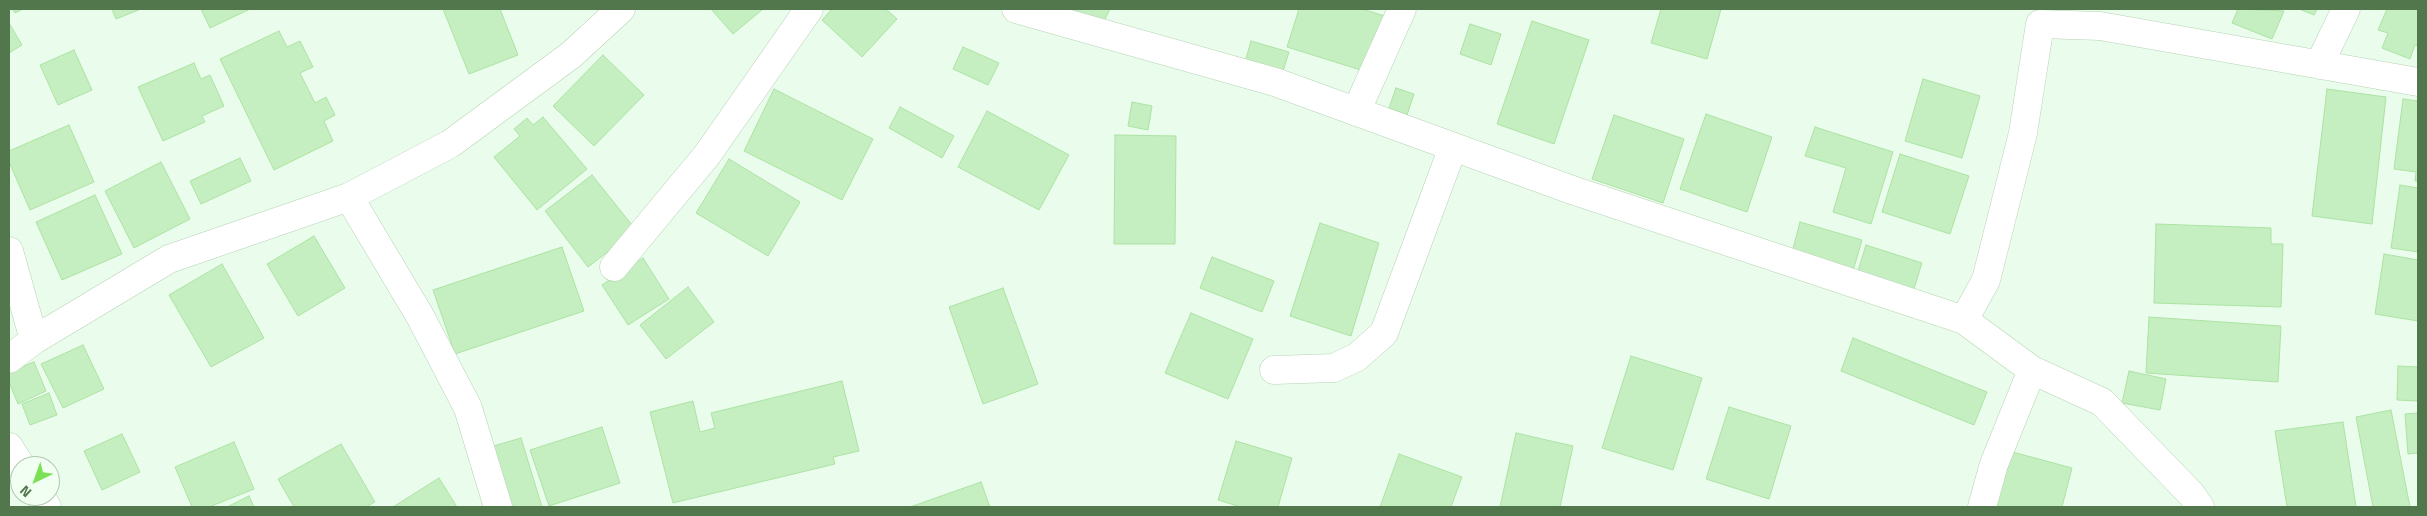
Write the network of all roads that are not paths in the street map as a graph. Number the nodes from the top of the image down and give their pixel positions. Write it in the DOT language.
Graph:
graph roads {
  1 [pos="621,9"];
  2 [pos="809,9"];
  3 [pos="1016,9"];
  4 [pos="1402,9"];
  5 [pos="2346,9"];
  6 [pos="2042,17"];
  7 [pos="2319,65"];
  8 [pos="2418,82"];
  9 [pos="1356,112"];
  10 [pos="1453,147"];
  11 [pos="349,196"];
  12 [pos="9,251"];
  13 [pos="614,267"];
  14 [pos="1964,320"];
  15 [pos="34,340"];
  16 [pos="9,359"];
  17 [pos="1274,370"];
  18 [pos="2032,370"];
  19 [pos="498,507"];
  20 [pos="1982,507"];
  21 [pos="2200,507"];
  1 -- 11 [label="street"];
  2 -- 13 [label="street"];
  3 -- 9 [label="street"];
  4 -- 9 [label="street"];
  5 -- 7 [label="street"];
  6 -- 7 [label="street"];
  6 -- 14 [label="street"];
  7 -- 8 [label="street"];
  9 -- 10 [label="street"];
  10 -- 14 [label="street"];
  10 -- 17 [label="street"];
  11 -- 15 [label="street"];
  11 -- 19 [label="street"];
  12 -- 15 [label="street"];
  14 -- 18 [label="street"];
  15 -- 16 [label="street"];
  18 -- 20 [label="street"];
  18 -- 21 [label="street"];
}
